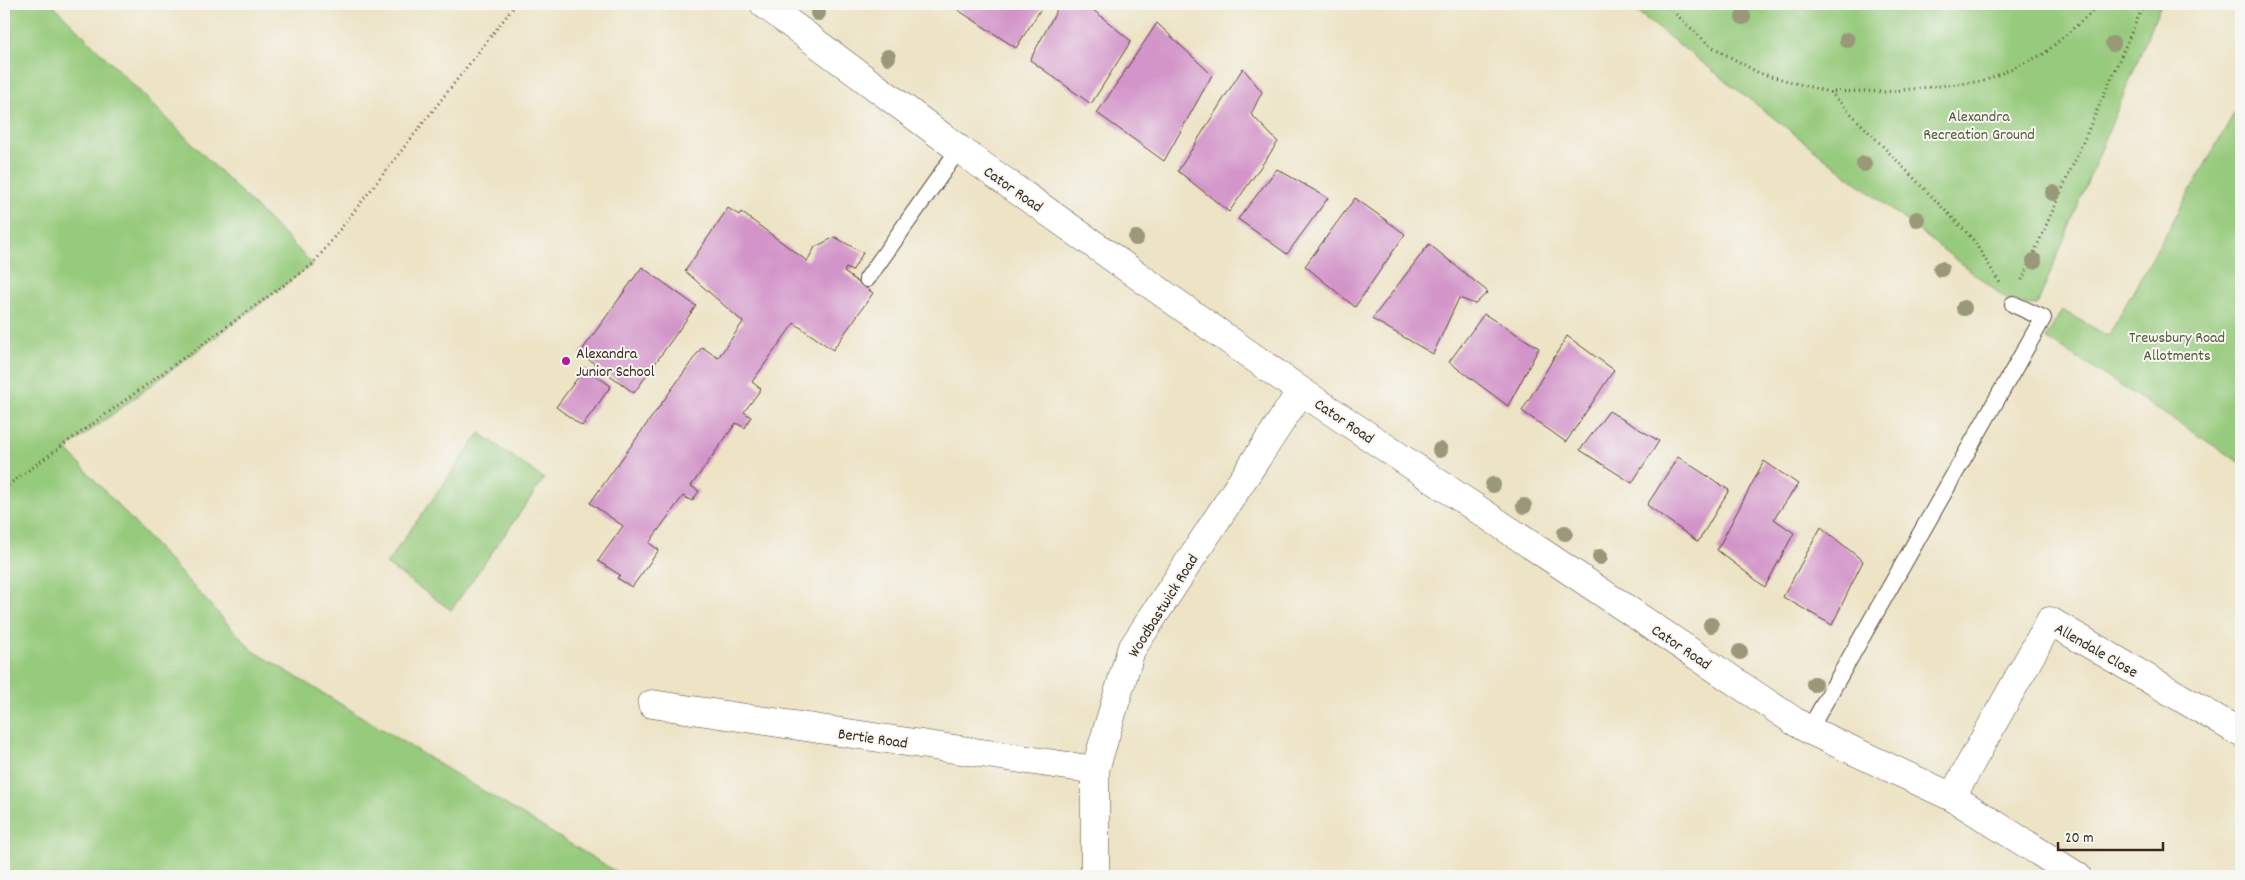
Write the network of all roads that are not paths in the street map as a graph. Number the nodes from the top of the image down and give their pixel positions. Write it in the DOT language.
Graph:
graph roads {
  1 [pos="764,4"];
  2 [pos="959,149"];
  3 [pos="867,279"];
  4 [pos="2013,304"];
  5 [pos="1301,391"];
  6 [pos="652,704"];
  7 [pos="1809,730"];
  8 [pos="2241,732"];
  9 [pos="1095,770"];
  10 [pos="1952,797"];
  11 [pos="1095,876"];
  12 [pos="2077,876"];
  1 -- 2 [label="street, Cator Road"];
  2 -- 3 [label="lane"];
  2 -- 5 [label="street, Cator Road"];
  4 -- 7 [label="lane"];
  5 -- 7 [label="street, Cator Road"];
  5 -- 9 [label="street, Woodbastwick Road"];
  6 -- 9 [label="street, Bertie Road"];
  7 -- 10 [label="street, Cator Road"];
  8 -- 10 [label="street, Allendale Close"];
  9 -- 11 [label="street, Woodbastwick Road"];
  10 -- 12 [label="street, Cator Road"];
}
